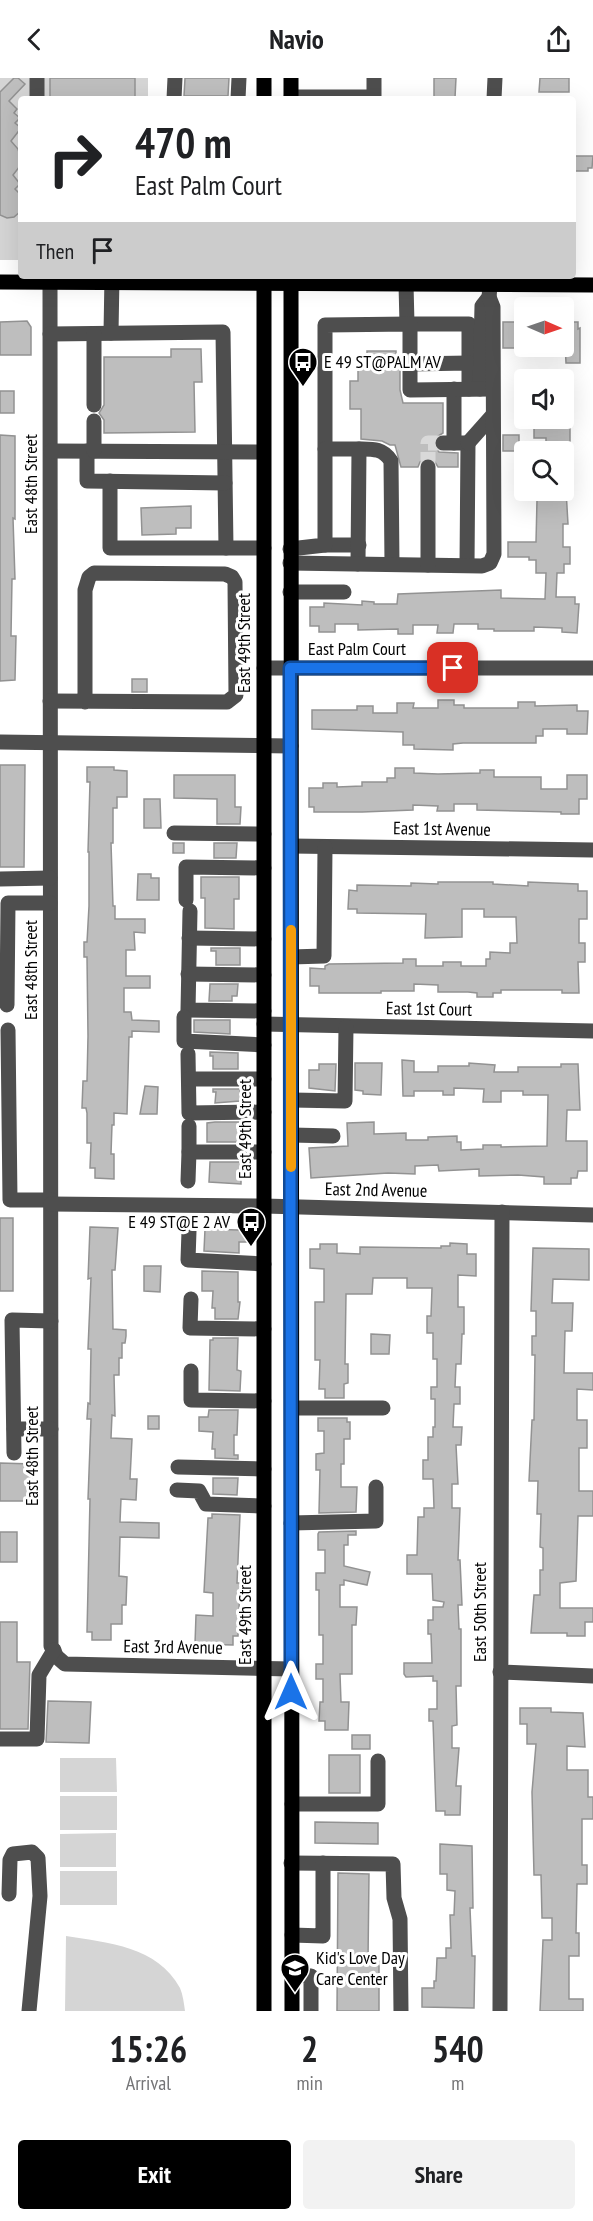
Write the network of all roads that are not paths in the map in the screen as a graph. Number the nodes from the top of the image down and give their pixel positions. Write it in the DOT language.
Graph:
graph roads {
  1 [pos="37,78"];
  2 [pos="175,78"];
  3 [pos="239,78"];
  4 [pos="264,78"];
  5 [pos="291,78"];
  6 [pos="374,78"];
  7 [pos="495,78"];
  8 [pos="37,96"];
  9 [pos="174,96"];
  10 [pos="238,96"];
  11 [pos="264,96"];
  12 [pos="291,96"];
  13 [pos="374,96"];
  14 [pos="494,96"];
  15 [pos="112,279"];
  16 [pos="168,279"];
  17 [pos="264,279"];
  18 [pos="42,280"];
  19 [pos="291,280"];
  20 [pos="360,280"];
  21 [pos="380,280"];
  22 [pos="0,282"];
  23 [pos="406,284"];
  24 [pos="593,285"];
  25 [pos="490,286"];
  26 [pos="408,324"];
  27 [pos="111,333"];
  28 [pos="50,334"];
  29 [pos="94,334"];
  30 [pos="469,363"];
  31 [pos="410,364"];
  32 [pos="474,389"];
  33 [pos="94,405"];
  34 [pos="492,416"];
  35 [pos="94,421"];
  36 [pos="455,443"];
  37 [pos="326,449"];
  38 [pos="358,449"];
  39 [pos="91,451"];
  40 [pos="225,452"];
  41 [pos="263,452"];
  42 [pos="51,456"];
  43 [pos="428,467"];
  44 [pos="110,481"];
  45 [pos="225,483"];
  46 [pos="325,545"];
  47 [pos="359,545"];
  48 [pos="226,548"];
  49 [pos="264,548"];
  50 [pos="290,556"];
  51 [pos="358,564"];
  52 [pos="392,564"];
  53 [pos="428,565"];
  54 [pos="467,565"];
  55 [pos="290,592"];
  56 [pos="344,592"];
  57 [pos="264,668"];
  58 [pos="290,668"];
  59 [pos="593,668"];
  60 [pos="50,701"];
  61 [pos="85,702"];
  62 [pos="0,742"];
  63 [pos="50,742"];
  64 [pos="264,745"];
  65 [pos="291,746"];
  66 [pos="174,833"];
  67 [pos="264,834"];
  68 [pos="291,846"];
  69 [pos="325,847"];
  70 [pos="593,850"];
  71 [pos="264,868"];
  72 [pos="50,878"];
  73 [pos="0,879"];
  74 [pos="50,903"];
  75 [pos="189,938"];
  76 [pos="264,939"];
  77 [pos="291,957"];
  78 [pos="188,974"];
  79 [pos="264,975"];
  80 [pos="7,1005"];
  81 [pos="184,1017"];
  82 [pos="264,1018"];
  83 [pos="291,1026"];
  84 [pos="346,1027"];
  85 [pos="8,1030"];
  86 [pos="593,1031"];
  87 [pos="264,1045"];
  88 [pos="188,1054"];
  89 [pos="189,1079"];
  90 [pos="264,1079"];
  91 [pos="292,1100"];
  92 [pos="264,1112"];
  93 [pos="189,1126"];
  94 [pos="292,1135"];
  95 [pos="333,1136"];
  96 [pos="189,1152"];
  97 [pos="264,1152"];
  98 [pos="188,1181"];
  99 [pos="51,1202"];
  100 [pos="264,1206"];
  101 [pos="291,1208"];
  102 [pos="502,1212"];
  103 [pos="593,1215"];
  104 [pos="189,1231"];
  105 [pos="264,1264"];
  106 [pos="190,1299"];
  107 [pos="51,1321"];
  108 [pos="264,1329"];
  109 [pos="191,1371"];
  110 [pos="264,1401"];
  111 [pos="291,1408"];
  112 [pos="383,1408"];
  113 [pos="14,1429"];
  114 [pos="51,1429"];
  115 [pos="14,1453"];
  116 [pos="178,1467"];
  117 [pos="264,1469"];
  118 [pos="376,1487"];
  119 [pos="177,1490"];
  120 [pos="264,1506"];
  121 [pos="291,1523"];
  122 [pos="55,1654"];
  123 [pos="264,1668"];
  124 [pos="291,1669"];
  125 [pos="500,1672"];
  126 [pos="593,1676"];
  127 [pos="0,1738"];
  128 [pos="378,1761"];
  129 [pos="292,1804"];
  130 [pos="291,1863"];
  131 [pos="323,1863"];
  132 [pos="9,1894"];
  133 [pos="292,1935"];
  134 [pos="292,1975"];
  135 [pos="29,2011"];
  136 [pos="264,2011"];
  137 [pos="292,2011"];
  138 [pos="311,2011"];
  139 [pos="400,2011"];
  140 [pos="500,2011"];
  1 -- 8 [label="street"];
  2 -- 9 [label="street"];
  3 -- 10 [label="street"];
  4 -- 11 [label="main road"];
  5 -- 12 [label="main road"];
  6 -- 13 [label="street"];
  7 -- 14 [label="street"];
  15 -- 16 [label="main road"];
  15 -- 18 [label="main road"];
  15 -- 27 [label="street"];
  16 -- 17 [label="main road"];
  17 -- 19 [label="main road"];
  17 -- 41 [label="main road, East 49th Street"];
  18 -- 22 [label="main road"];
  18 -- 28 [label="street, East 48th Street"];
  19 -- 20 [label="main road"];
  19 -- 50 [label="main road"];
  20 -- 21 [label="main road"];
  21 -- 23 [label="main road"];
  23 -- 25 [label="main road"];
  23 -- 26 [label="street"];
  24 -- 25 [label="main road"];
  25 -- 32 [label="street"];
  26 -- 30 [label="street"];
  26 -- 31 [label="street"];
  26 -- 37 [label="street"];
  27 -- 29 [label="street"];
  27 -- 40 [label="street"];
  28 -- 29 [label="street"];
  28 -- 42 [label="street, East 48th Street"];
  29 -- 33 [label="street"];
  30 -- 31 [label="street"];
  30 -- 32 [label="street"];
  31 -- 32 [label="street"];
  32 -- 34 [label="street"];
  32 -- 36 [label="street"];
  34 -- 36 [label="street"];
  34 -- 54 [label="street"];
  35 -- 39 [label="street"];
  36 -- 54 [label="street"];
  37 -- 38 [label="street"];
  37 -- 46 [label="street"];
  38 -- 47 [label="street"];
  38 -- 52 [label="street"];
  39 -- 40 [label="street"];
  39 -- 42 [label="street"];
  39 -- 44 [label="street"];
  40 -- 41 [label="street"];
  40 -- 45 [label="street"];
  41 -- 49 [label="main road, East 49th Street"];
  42 -- 60 [label="street, East 48th Street"];
  43 -- 53 [label="street"];
  44 -- 45 [label="street"];
  44 -- 48 [label="street"];
  45 -- 48 [label="street"];
  46 -- 47 [label="street"];
  46 -- 50 [label="street"];
  47 -- 51 [label="street"];
  48 -- 49 [label="street"];
  49 -- 57 [label="main road, East 49th Street"];
  50 -- 51 [label="street"];
  50 -- 55 [label="main road"];
  51 -- 52 [label="street"];
  52 -- 53 [label="street"];
  53 -- 54 [label="street"];
  55 -- 56 [label="street"];
  55 -- 58 [label="main road"];
  57 -- 58 [label="street, East Palm Court"];
  57 -- 64 [label="main road, East 49th Street"];
  58 -- 59 [label="street, East Palm Court"];
  58 -- 65 [label="main road"];
  60 -- 61 [label="street"];
  60 -- 63 [label="street, East 48th Street"];
  61 -- 61 [label="street"];
  62 -- 63 [label="street"];
  63 -- 64 [label="street"];
  63 -- 72 [label="street, East 48th Street"];
  64 -- 65 [label="street"];
  64 -- 67 [label="main road, East 49th Street"];
  65 -- 68 [label="main road"];
  66 -- 67 [label="street"];
  67 -- 71 [label="main road, East 49th Street"];
  68 -- 69 [label="street, East 1st Avenue"];
  68 -- 77 [label="main road"];
  69 -- 70 [label="street, East 1st Avenue"];
  69 -- 77 [label="street"];
  71 -- 75 [label="street"];
  71 -- 76 [label="main road, East 49th Street"];
  72 -- 73 [label="street"];
  72 -- 74 [label="street, East 48th Street"];
  74 -- 80 [label="street"];
  74 -- 99 [label="street, East 48th Street"];
  75 -- 76 [label="street"];
  75 -- 78 [label="street"];
  76 -- 79 [label="main road, East 49th Street"];
  77 -- 83 [label="main road"];
  78 -- 79 [label="street"];
  78 -- 82 [label="street, East 1st Court"];
  79 -- 82 [label="main road, East 49th Street"];
  81 -- 87 [label="street"];
  82 -- 83 [label="street, East 1st Court"];
  82 -- 87 [label="main road, East 49th Street"];
  83 -- 84 [label="street, East 1st Court"];
  83 -- 91 [label="main road"];
  84 -- 86 [label="street, East 1st Court"];
  84 -- 91 [label="street"];
  85 -- 99 [label="street, East 2nd Avenue"];
  87 -- 90 [label="main road, East 49th Street"];
  88 -- 89 [label="street"];
  89 -- 90 [label="street"];
  89 -- 92 [label="street"];
  90 -- 92 [label="main road, East 49th Street"];
  91 -- 94 [label="main road"];
  92 -- 97 [label="main road, East 49th Street"];
  93 -- 96 [label="street"];
  94 -- 95 [label="street"];
  94 -- 101 [label="main road"];
  96 -- 97 [label="street"];
  96 -- 98 [label="street"];
  97 -- 100 [label="main road, East 49th Street"];
  99 -- 100 [label="street, East 2nd Avenue"];
  99 -- 107 [label="street, East 48th Street"];
  100 -- 101 [label="street, East 2nd Avenue"];
  100 -- 105 [label="main road, East 49th Street"];
  101 -- 102 [label="street, East 2nd Avenue"];
  101 -- 111 [label="main road"];
  102 -- 103 [label="street, East 2nd Avenue"];
  102 -- 125 [label="street, East 50th Street"];
  104 -- 105 [label="street"];
  105 -- 108 [label="main road, East 49th Street"];
  106 -- 108 [label="street"];
  107 -- 113 [label="street"];
  107 -- 114 [label="street, East 48th Street"];
  108 -- 110 [label="main road, East 49th Street"];
  109 -- 110 [label="street"];
  110 -- 117 [label="main road, East 49th Street"];
  111 -- 112 [label="street"];
  111 -- 121 [label="main road"];
  113 -- 114 [label="street"];
  113 -- 115 [label="street"];
  114 -- 122 [label="street, East 48th Street"];
  116 -- 117 [label="street"];
  117 -- 120 [label="main road, East 49th Street"];
  118 -- 121 [label="street"];
  119 -- 120 [label="street"];
  120 -- 123 [label="main road, East 49th Street"];
  121 -- 124 [label="main road"];
  122 -- 123 [label="street, East 3rd Avenue"];
  122 -- 127 [label="street"];
  123 -- 124 [label="street, East 3rd Avenue"];
  123 -- 136 [label="main road, East 49th Street"];
  124 -- 129 [label="main road"];
  125 -- 126 [label="street"];
  125 -- 140 [label="street, East 50th Street"];
  128 -- 129 [label="street"];
  129 -- 130 [label="main road"];
  130 -- 131 [label="street"];
  130 -- 133 [label="main road"];
  131 -- 133 [label="street"];
  131 -- 139 [label="street"];
  132 -- 135 [label="street"];
  133 -- 134 [label="main road"];
  134 -- 137 [label="main road"];
  134 -- 138 [label="street"];
}
